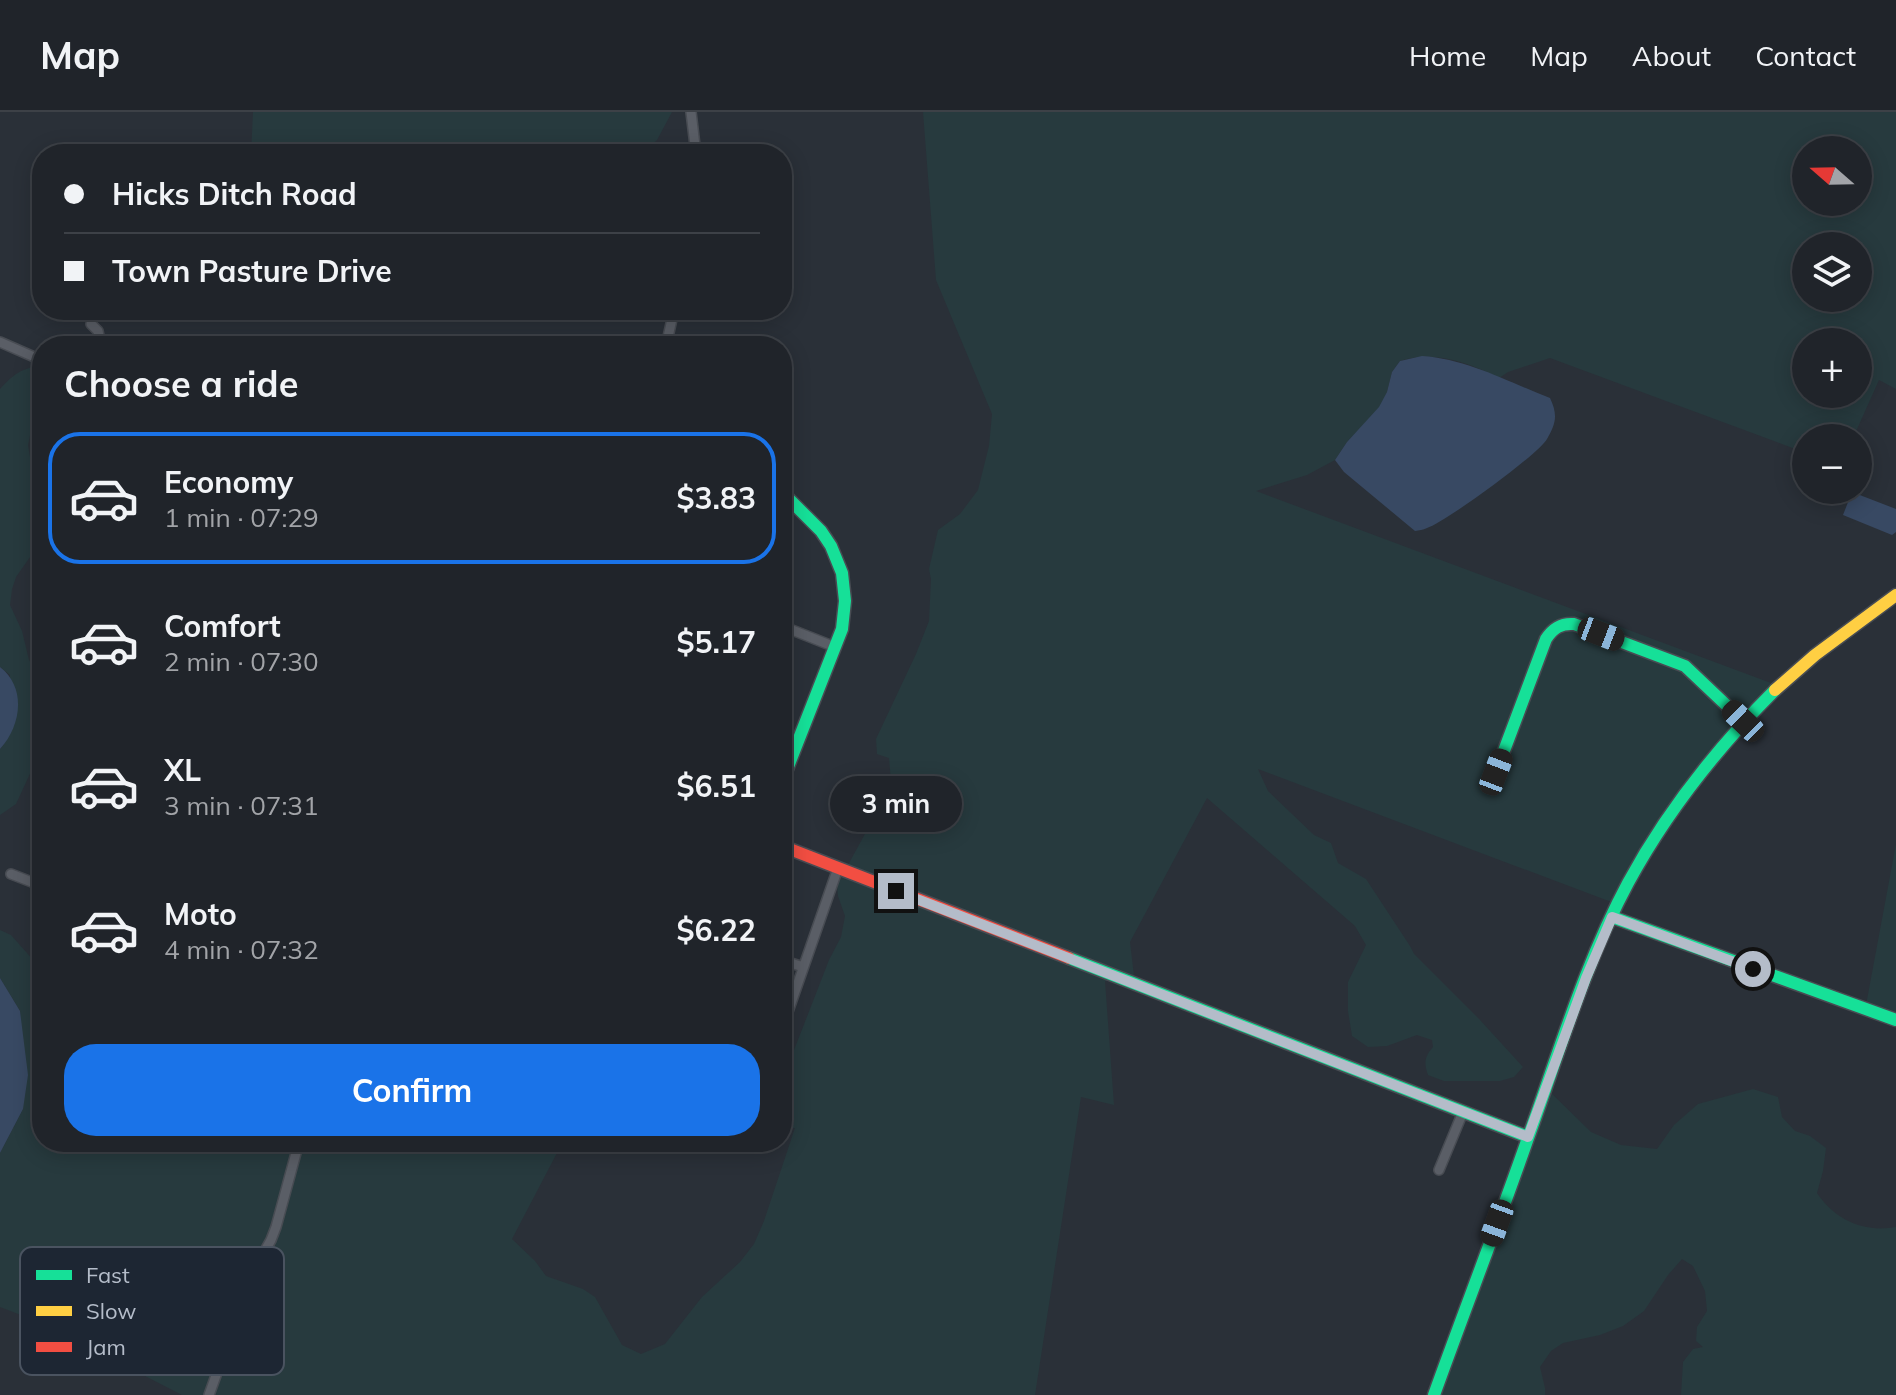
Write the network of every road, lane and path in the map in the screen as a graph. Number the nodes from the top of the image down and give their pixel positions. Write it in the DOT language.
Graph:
graph roads {
  1 [pos="691,112"];
  2 [pos="695,144"];
  3 [pos="91,324"];
  4 [pos="99,336"];
  5 [pos="0,342"];
  6 [pos="32,356"];
  7 [pos="792,502"];
  8 [pos="1896,595"];
  9 [pos="792,630"];
  10 [pos="835,647"];
  11 [pos="1743,721"];
  12 [pos="792,739"];
  13 [pos="798,741"];
  14 [pos="792,756"];
  15 [pos="1496,772"];
  16 [pos="792,850"];
  17 [pos="838,868"];
  18 [pos="11,874"];
  19 [pos="32,882"];
  20 [pos="1612,917"];
  21 [pos="792,963"];
  22 [pos="803,967"];
  23 [pos="792,999"];
  24 [pos="1896,1020"];
  25 [pos="1463,1112"];
  26 [pos="1528,1137"];
  27 [pos="296,1152"];
  28 [pos="1439,1170"];
  29 [pos="267,1247"];
  30 [pos="216,1375"];
  31 [pos="209,1395"];
  32 [pos="1434,1395"];
  1 -- 2 [label="street"];
  3 -- 4 [label="street"];
  5 -- 6 [label="street"];
  7 -- 10 [label="street"];
  8 -- 11 [label="street"];
  9 -- 10 [label="street"];
  10 -- 13 [label="street"];
  11 -- 15 [label="street"];
  11 -- 20 [label="street"];
  12 -- 13 [label="street"];
  13 -- 14 [label="street"];
  16 -- 17 [label="street"];
  17 -- 22 [label="street"];
  17 -- 25 [label="street"];
  18 -- 19 [label="street"];
  20 -- 24 [label="street"];
  20 -- 26 [label="street"];
  21 -- 22 [label="street"];
  22 -- 23 [label="street"];
  25 -- 26 [label="street"];
  25 -- 28 [label="street"];
  26 -- 32 [label="street"];
  27 -- 29 [label="street"];
  30 -- 31 [label="street"];
}
